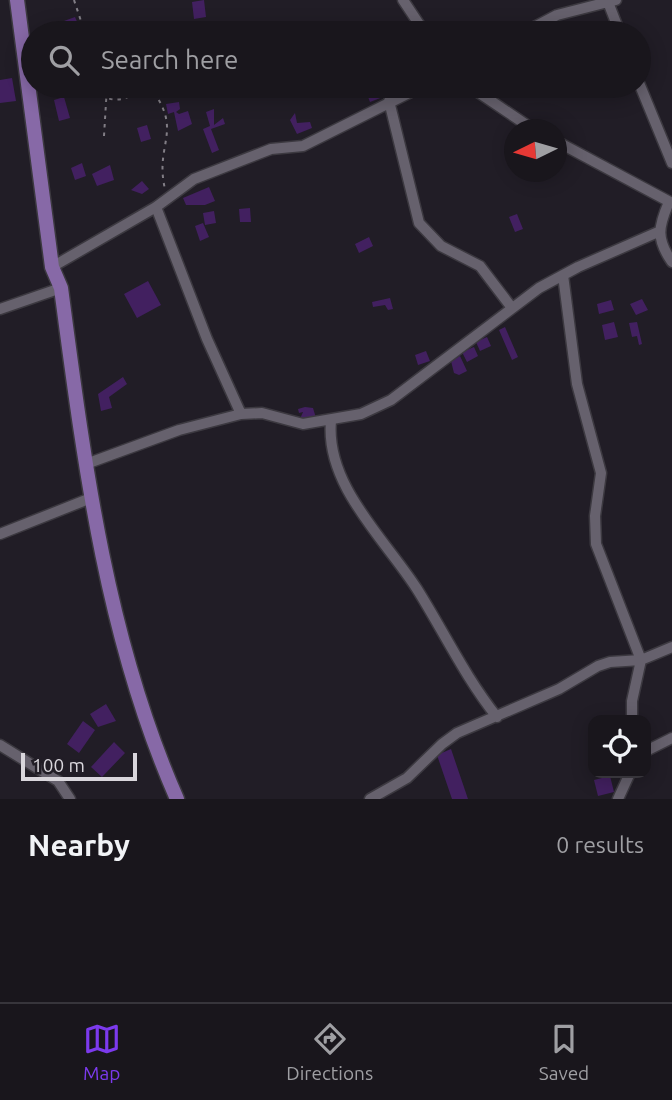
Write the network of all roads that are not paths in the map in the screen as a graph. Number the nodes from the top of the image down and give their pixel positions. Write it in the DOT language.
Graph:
graph roads {
  1 [pos="18,0"];
  2 [pos="403,0"];
  3 [pos="612,1"];
  4 [pos="417,21"];
  5 [pos="546,21"];
  6 [pos="617,21"];
  7 [pos="21,24"];
  8 [pos="30,98"];
  9 [pos="396,98"];
  10 [pos="487,98"];
  11 [pos="645,98"];
  12 [pos="389,101"];
  13 [pos="518,119"];
  14 [pos="567,147"];
  15 [pos="672,163"];
  16 [pos="671,202"];
  17 [pos="156,207"];
  18 [pos="658,232"];
  19 [pos="672,262"];
  20 [pos="52,267"];
  21 [pos="564,275"];
  22 [pos="61,288"];
  23 [pos="512,308"];
  24 [pos="0,309"];
  25 [pos="241,414"];
  26 [pos="331,421"];
  27 [pos="86,464"];
  28 [pos="91,498"];
  29 [pos="0,534"];
  30 [pos="672,647"];
  31 [pos="641,660"];
  32 [pos="632,715"];
  33 [pos="497,717"];
  34 [pos="672,738"];
  35 [pos="0,745"];
  36 [pos="651,748"];
  37 [pos="628,778"];
  38 [pos="70,799"];
  39 [pos="177,799"];
  40 [pos="370,799"];
  41 [pos="618,799"];
  1 -- 7 [label="main road"];
  2 -- 4 [label="street"];
  3 -- 5 [label="street"];
  3 -- 6 [label="street"];
  8 -- 20 [label="main road"];
  9 -- 12 [label="street"];
  10 -- 13 [label="street"];
  11 -- 15 [label="street"];
  12 -- 17 [label="street"];
  12 -- 23 [label="street"];
  14 -- 16 [label="street"];
  16 -- 18 [label="street"];
  17 -- 20 [label="street"];
  17 -- 25 [label="street"];
  18 -- 19 [label="street"];
  18 -- 21 [label="street"];
  20 -- 22 [label="main road"];
  21 -- 23 [label="street"];
  21 -- 31 [label="street"];
  22 -- 24 [label="street"];
  22 -- 27 [label="main road"];
  23 -- 26 [label="street"];
  25 -- 26 [label="street"];
  25 -- 27 [label="street"];
  26 -- 33 [label="street"];
  27 -- 28 [label="main road"];
  28 -- 29 [label="street"];
  28 -- 39 [label="main road"];
  30 -- 31 [label="street"];
  31 -- 32 [label="street"];
  31 -- 33 [label="street"];
  33 -- 40 [label="street"];
  34 -- 36 [label="street"];
  35 -- 38 [label="street"];
  37 -- 41 [label="street"];
}
